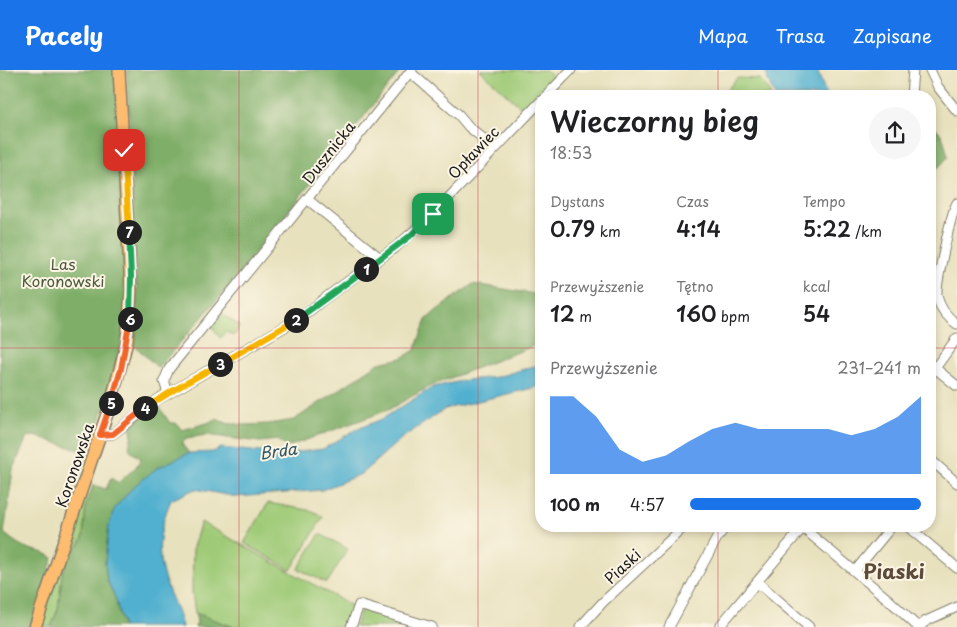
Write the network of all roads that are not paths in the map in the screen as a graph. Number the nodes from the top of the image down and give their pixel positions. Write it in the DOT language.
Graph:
graph roads {
  1 [pos="119,70"];
  2 [pos="571,70"];
  3 [pos="912,70"];
  4 [pos="930,70"];
  5 [pos="411,71"];
  6 [pos="552,90"];
  7 [pos="911,90"];
  8 [pos="535,107"];
  9 [pos="957,111"];
  10 [pos="496,148"];
  11 [pos="307,200"];
  12 [pos="957,202"];
  13 [pos="380,258"];
  14 [pos="957,324"];
  15 [pos="957,338"];
  16 [pos="936,364"];
  17 [pos="936,372"];
  18 [pos="957,386"];
  19 [pos="168,393"];
  20 [pos="100,435"];
  21 [pos="936,464"];
  22 [pos="957,483"];
  23 [pos="679,532"];
  24 [pos="722,532"];
  25 [pos="800,532"];
  26 [pos="810,532"];
  27 [pos="887,532"];
  28 [pos="915,532"];
  29 [pos="957,568"];
  30 [pos="855,571"];
  31 [pos="757,582"];
  32 [pos="957,607"];
  33 [pos="35,627"];
  34 [pos="351,627"];
  35 [pos="432,627"];
  36 [pos="580,627"];
  37 [pos="668,627"];
  38 [pos="719,627"];
  39 [pos="809,627"];
  40 [pos="919,627"];
  1 -- 20 [label="main road, Koronowska"];
  2 -- 6 [label="street"];
  3 -- 7 [label="street"];
  4 -- 9 [label="street"];
  5 -- 10 [label="street"];
  5 -- 11 [label="street, Dusznicka"];
  8 -- 10 [label="street, Opławiec"];
  10 -- 13 [label="street, Opławiec"];
  11 -- 13 [label="street"];
  11 -- 19 [label="street, Dusznicka"];
  12 -- 14 [label="street"];
  13 -- 19 [label="street, Opławiec"];
  15 -- 16 [label="street"];
  17 -- 18 [label="street"];
  19 -- 20 [label="street, Opławiec"];
  20 -- 33 [label="main road, Koronowska"];
  21 -- 22 [label="street"];
  23 -- 36 [label="street, Piaski"];
  24 -- 37 [label="street"];
  25 -- 31 [label="street"];
  26 -- 30 [label="street"];
  27 -- 30 [label="street"];
  28 -- 29 [label="street"];
  30 -- 40 [label="street"];
  31 -- 38 [label="street"];
  31 -- 39 [label="street"];
  32 -- 40 [label="street"];
  34 -- 35 [label="street"];
}
